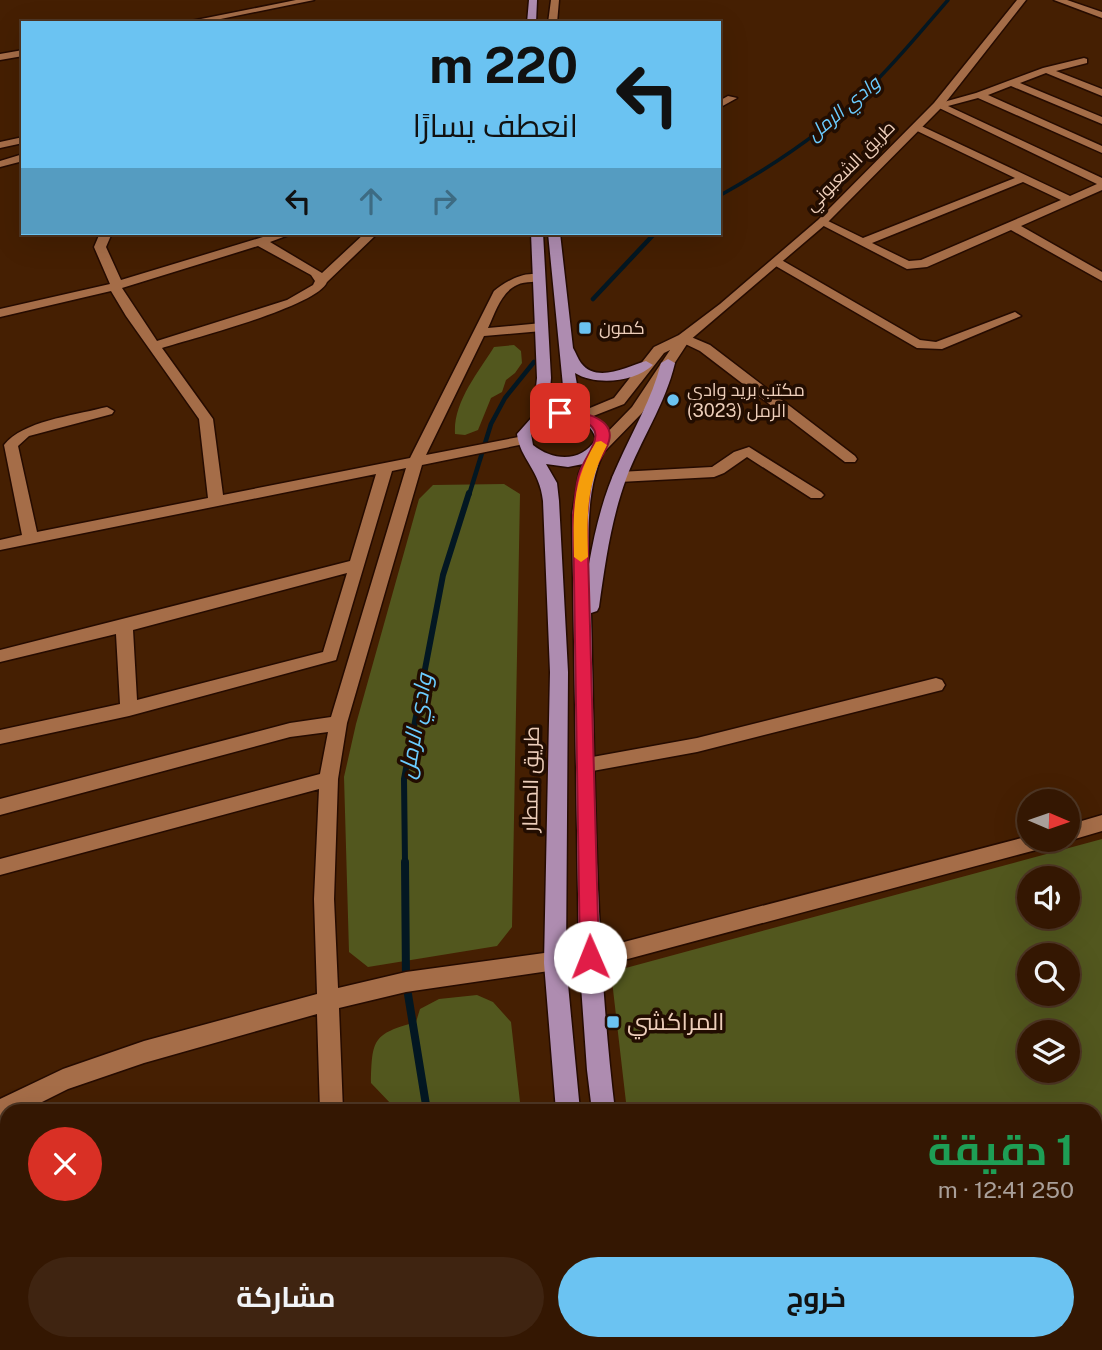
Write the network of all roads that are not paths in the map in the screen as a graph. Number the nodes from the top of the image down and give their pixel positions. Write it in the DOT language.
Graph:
graph roads {
  1 [pos="310,0"];
  2 [pos="555,0"];
  3 [pos="1022,0"];
  4 [pos="1058,0"];
  5 [pos="521,3"];
  6 [pos="532,4"];
  7 [pos="1102,15"];
  8 [pos="196,21"];
  9 [pos="552,21"];
  10 [pos="21,53"];
  11 [pos="0,57"];
  12 [pos="1084,61"];
  13 [pos="1046,70"];
  14 [pos="1012,83"];
  15 [pos="1102,93"];
  16 [pos="979,95"];
  17 [pos="732,98"];
  18 [pos="721,104"];
  19 [pos="938,106"];
  20 [pos="1102,121"];
  21 [pos="917,127"];
  22 [pos="21,140"];
  23 [pos="0,145"];
  24 [pos="1100,148"];
  25 [pos="21,158"];
  26 [pos="0,164"];
  27 [pos="1024,178"];
  28 [pos="1102,184"];
  29 [pos="1070,200"];
  30 [pos="822,222"];
  31 [pos="1012,226"];
  32 [pos="105,235"];
  33 [pos="282,235"];
  34 [pos="370,235"];
  35 [pos="537,235"];
  36 [pos="554,235"];
  37 [pos="260,242"];
  38 [pos="862,242"];
  39 [pos="778,262"];
  40 [pos="1102,277"];
  41 [pos="539,278"];
  42 [pos="321,281"];
  43 [pos="116,286"];
  44 [pos="0,313"];
  45 [pos="1015,316"];
  46 [pos="542,327"];
  47 [pos="478,333"];
  48 [pos="684,338"];
  49 [pos="155,346"];
  50 [pos="566,346"];
  51 [pos="668,363"];
  52 [pos="646,365"];
  53 [pos="107,411"];
  54 [pos="582,416"];
  55 [pos="540,417"];
  56 [pos="528,446"];
  57 [pos="598,450"];
  58 [pos="849,459"];
  59 [pos="416,461"];
  60 [pos="386,467"];
  61 [pos="619,477"];
  62 [pos="816,495"];
  63 [pos="216,502"];
  64 [pos="31,540"];
  65 [pos="0,545"];
  66 [pos="356,565"];
  67 [pos="124,626"];
  68 [pos="0,656"];
  69 [pos="330,656"];
  70 [pos="356,659"];
  71 [pos="584,673"];
  72 [pos="936,685"];
  73 [pos="129,709"];
  74 [pos="338,723"];
  75 [pos="0,737"];
  76 [pos="587,765"];
  77 [pos="329,779"];
  78 [pos="0,807"];
  79 [pos="1102,823"];
  80 [pos="1080,829"];
  81 [pos="1017,847"];
  82 [pos="0,867"];
  83 [pos="590,957"];
  84 [pos="555,963"];
  85 [pos="327,1000"];
  86 [pos="16,1104"];
  87 [pos="332,1104"];
  88 [pos="567,1104"];
  89 [pos="603,1104"];
  1 -- 8 [label="street"];
  2 -- 9 [label="street"];
  3 -- 19 [label="street, طريق الشعبوني"];
  4 -- 7 [label="street"];
  5 -- 6 [label="main road"];
  10 -- 11 [label="street"];
  12 -- 13 [label="street"];
  13 -- 14 [label="street"];
  13 -- 15 [label="street"];
  14 -- 16 [label="street"];
  14 -- 20 [label="street"];
  16 -- 19 [label="street"];
  16 -- 24 [label="street"];
  17 -- 18 [label="street"];
  19 -- 21 [label="street, طريق الشعبوني"];
  19 -- 28 [label="street"];
  21 -- 27 [label="street"];
  21 -- 30 [label="street, طريق الشعبوني"];
  22 -- 23 [label="street"];
  25 -- 26 [label="street"];
  27 -- 29 [label="street"];
  27 -- 38 [label="street"];
  28 -- 29 [label="street"];
  29 -- 31 [label="street"];
  30 -- 38 [label="street"];
  30 -- 39 [label="street, طريق الشعبوني"];
  31 -- 38 [label="street"];
  31 -- 40 [label="street"];
  32 -- 43 [label="street"];
  33 -- 37 [label="street"];
  34 -- 42 [label="street"];
  35 -- 41 [label="main road"];
  36 -- 50 [label="main road"];
  37 -- 42 [label="street"];
  37 -- 43 [label="street"];
  39 -- 45 [label="street"];
  39 -- 48 [label="street, طريق الشعبوني"];
  41 -- 46 [label="main road"];
  41 -- 47 [label="street"];
  42 -- 49 [label="street"];
  43 -- 44 [label="street"];
  43 -- 49 [label="street"];
  46 -- 47 [label="street"];
  46 -- 55 [label="main road"];
  47 -- 59 [label="street"];
  48 -- 51 [label="street, طريق الشعبوني"];
  48 -- 52 [label="street, طريق الشعبوني"];
  48 -- 58 [label="street"];
  49 -- 63 [label="street"];
  50 -- 52 [label="main road"];
  50 -- 54 [label="main road"];
  51 -- 57 [label="street, طريق الشعبوني"];
  51 -- 61 [label="main road"];
  52 -- 54 [label="street, طريق الشعبوني"];
  53 -- 64 [label="street"];
  54 -- 55 [label="main road"];
  54 -- 57 [label="main road"];
  55 -- 56 [label="main road"];
  56 -- 57 [label="main road"];
  56 -- 59 [label="street"];
  56 -- 84 [label="main road, طريق المطار"];
  57 -- 71 [label="main road"];
  59 -- 60 [label="street"];
  59 -- 70 [label="street"];
  60 -- 63 [label="street"];
  60 -- 66 [label="street"];
  61 -- 62 [label="street"];
  61 -- 71 [label="main road"];
  63 -- 64 [label="street"];
  64 -- 65 [label="street"];
  66 -- 67 [label="street"];
  66 -- 69 [label="street"];
  67 -- 68 [label="street"];
  67 -- 73 [label="street"];
  69 -- 70 [label="street"];
  69 -- 73 [label="street"];
  70 -- 74 [label="street"];
  71 -- 76 [label="main road"];
  72 -- 76 [label="street"];
  73 -- 75 [label="street"];
  74 -- 77 [label="street"];
  74 -- 78 [label="street"];
  76 -- 83 [label="main road"];
  77 -- 82 [label="street"];
  77 -- 85 [label="street"];
  79 -- 80 [label="street"];
  81 -- 83 [label="street"];
  83 -- 84 [label="street"];
  83 -- 89 [label="main road"];
  84 -- 85 [label="street"];
  84 -- 88 [label="main road, طريق المطار"];
  85 -- 86 [label="street"];
  85 -- 87 [label="street"];
}
